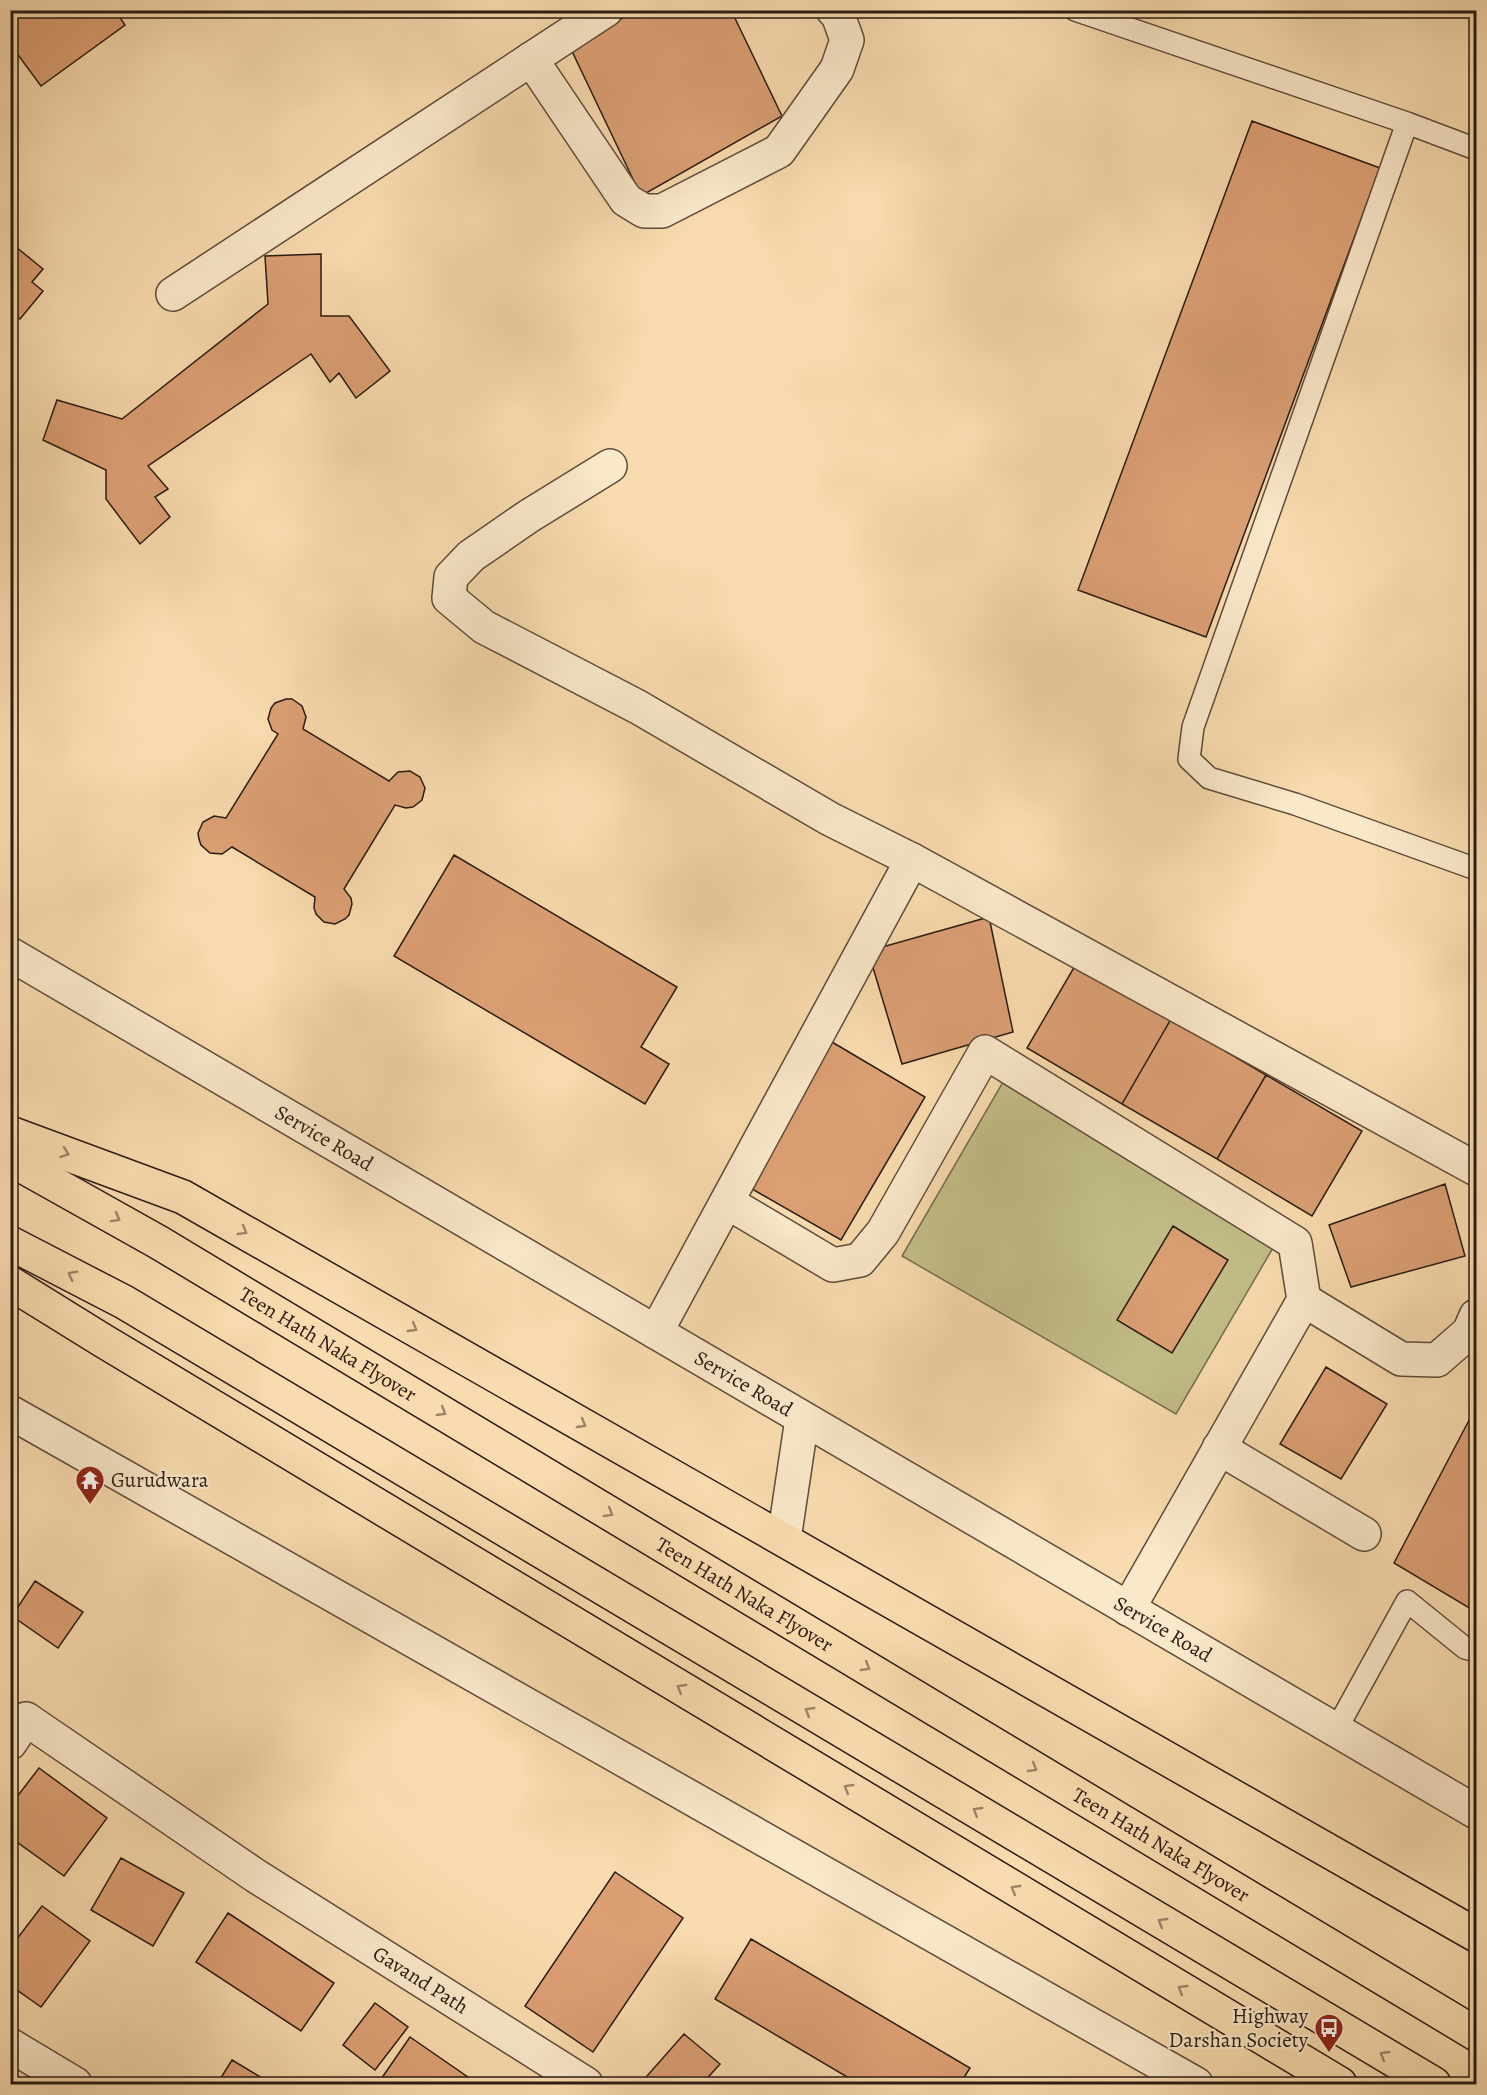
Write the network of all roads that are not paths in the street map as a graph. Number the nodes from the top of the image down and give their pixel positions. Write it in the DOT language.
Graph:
graph roads {
  1 [pos="606,10"];
  2 [pos="833,10"];
  3 [pos="1075,10"];
  4 [pos="531,59"];
  5 [pos="1407,123"];
  6 [pos="1476,149"];
  7 [pos="173,294"];
  8 [pos="610,466"];
  9 [pos="912,860"];
  10 [pos="1476,869"];
  11 [pos="10,954"];
  12 [pos="10,1133"];
  13 [pos="10,1159"];
  14 [pos="1476,1169"];
  15 [pos="727,1202"];
  16 [pos="10,1243"];
  17 [pos="10,1283"];
  18 [pos="1304,1300"];
  19 [pos="1476,1316"];
  20 [pos="656,1332"];
  21 [pos="10,1412"];
  22 [pos="802,1419"];
  23 [pos="1219,1448"];
  24 [pos="1364,1534"];
  25 [pos="784,1539"];
  26 [pos="1128,1609"];
  27 [pos="1476,1651"];
  28 [pos="1336,1730"];
  29 [pos="10,1743"];
  30 [pos="1476,1812"];
  31 [pos="1476,1935"];
  32 [pos="1476,2034"];
  33 [pos="10,2045"];
  34 [pos="75,2085"];
  35 [pos="586,2085"];
  36 [pos="1196,2085"];
  37 [pos="1340,2085"];
  38 [pos="1434,2085"];
  1 -- 4 [label="street"];
  2 -- 4 [label="street"];
  3 -- 5 [label="lane"];
  4 -- 7 [label="street"];
  5 -- 6 [label="lane"];
  5 -- 10 [label="lane"];
  8 -- 9 [label="street"];
  9 -- 14 [label="street"];
  9 -- 15 [label="street"];
  11 -- 20 [label="street, Service Road"];
  12 -- 25 [label="highway, one-way"];
  13 -- 32 [label="highway, Teen Hath Naka Flyover, one-way"];
  15 -- 18 [label="street"];
  15 -- 20 [label="street"];
  38 -- 16 [label="highway, one-way"];
  37 -- 17 [label="highway, one-way"];
  18 -- 19 [label="street"];
  18 -- 23 [label="street"];
  20 -- 22 [label="street, Service Road"];
  21 -- 36 [label="street"];
  22 -- 25 [label="street"];
  22 -- 26 [label="street, Service Road"];
  23 -- 24 [label="street"];
  23 -- 26 [label="street"];
  25 -- 31 [label="highway"];
  26 -- 28 [label="street, Service Road"];
  27 -- 28 [label="lane"];
  28 -- 30 [label="street, Service Road"];
  29 -- 35 [label="street, Gavand Path"];
  33 -- 34 [label="street"];
}
